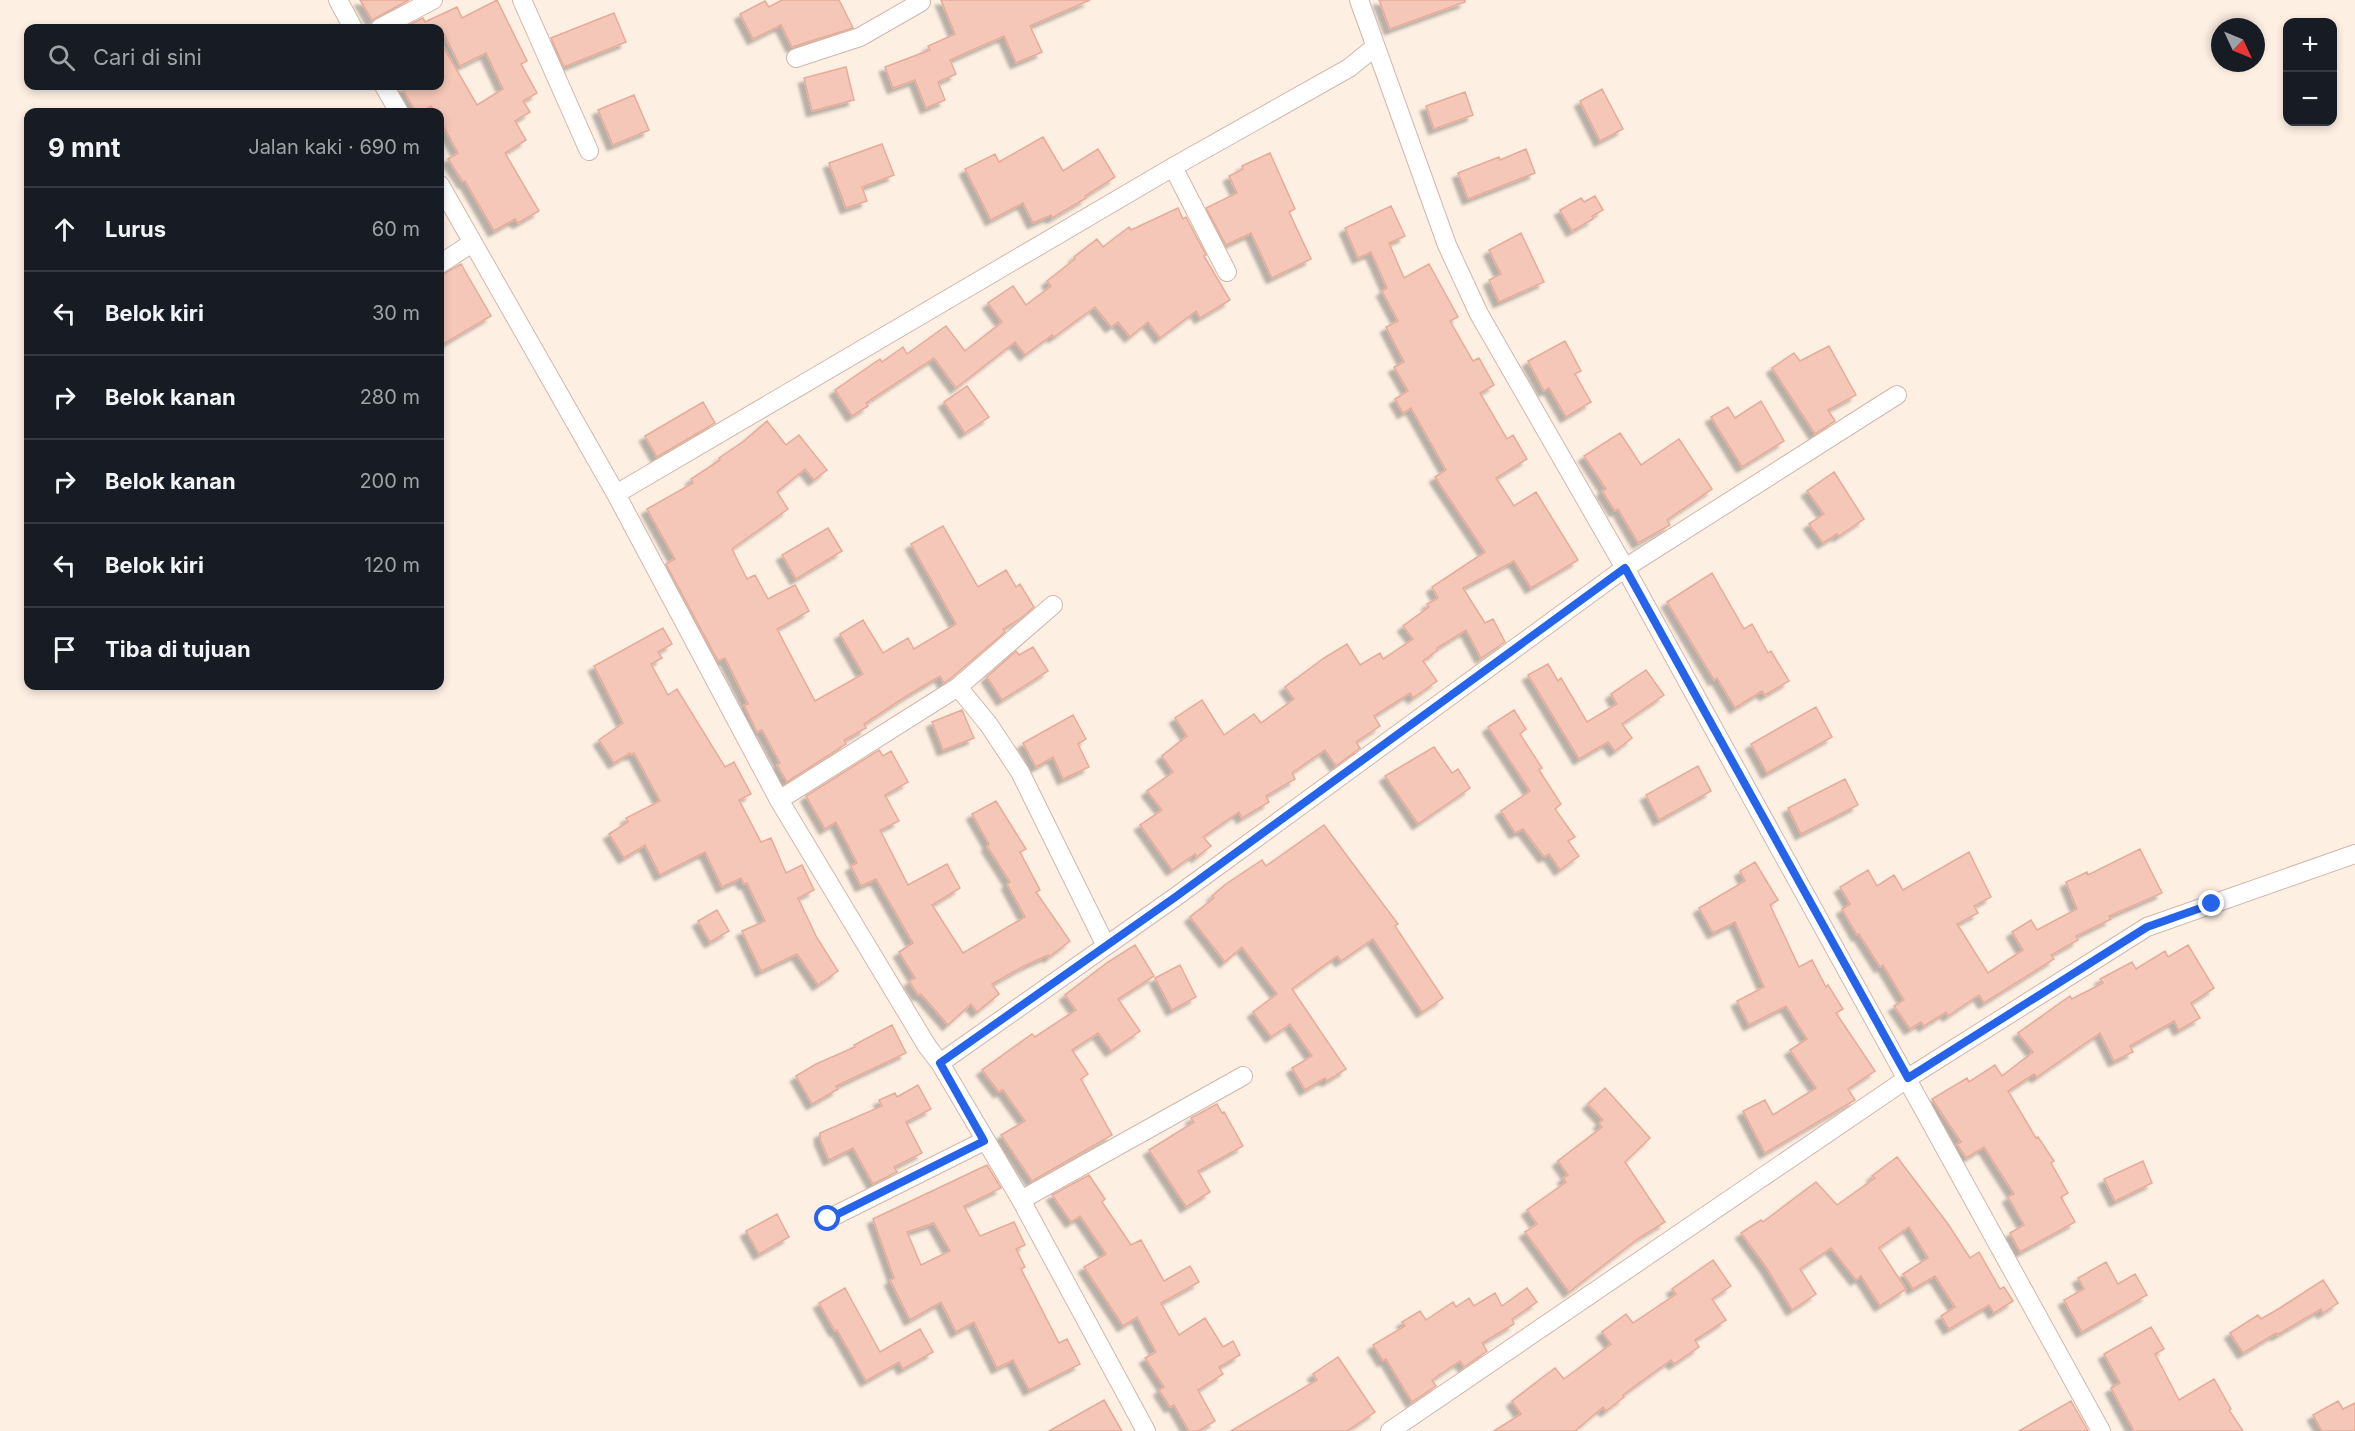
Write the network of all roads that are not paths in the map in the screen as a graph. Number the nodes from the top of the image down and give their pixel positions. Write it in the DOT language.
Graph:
graph roads {
  1 [pos="338,0"];
  2 [pos="433,0"];
  3 [pos="522,0"];
  4 [pos="1359,0"];
  5 [pos="921,1"];
  6 [pos="351,24"];
  7 [pos="388,24"];
  8 [pos="1375,47"];
  9 [pos="796,58"];
  10 [pos="386,90"];
  11 [pos="397,108"];
  12 [pos="589,151"];
  13 [pos="1173,167"];
  14 [pos="444,192"];
  15 [pos="472,243"];
  16 [pos="444,261"];
  17 [pos="1227,272"];
  18 [pos="1897,395"];
  19 [pos="616,494"];
  20 [pos="1625,568"];
  21 [pos="1053,605"];
  22 [pos="958,687"];
  23 [pos="779,800"];
  24 [pos="2355,854"];
  25 [pos="1106,946"];
  26 [pos="940,1063"];
  27 [pos="1243,1076"];
  28 [pos="1908,1078"];
  29 [pos="984,1141"];
  30 [pos="1021,1200"];
  31 [pos="828,1219"];
  32 [pos="1146,1431"];
  33 [pos="1390,1431"];
  34 [pos="2101,1431"];
  1 -- 6 [label="street"];
  2 -- 7 [label="street"];
  3 -- 12 [label="street"];
  4 -- 8 [label="street"];
  5 -- 9 [label="street"];
  8 -- 13 [label="street"];
  8 -- 20 [label="street"];
  10 -- 11 [label="street"];
  13 -- 17 [label="street"];
  13 -- 19 [label="street"];
  14 -- 15 [label="street"];
  15 -- 16 [label="street"];
  15 -- 19 [label="street"];
  18 -- 20 [label="street"];
  19 -- 23 [label="street"];
  20 -- 25 [label="street"];
  20 -- 28 [label="street"];
  21 -- 22 [label="street"];
  22 -- 23 [label="street"];
  22 -- 25 [label="street"];
  23 -- 26 [label="street"];
  24 -- 28 [label="street"];
  25 -- 26 [label="street"];
  26 -- 29 [label="street"];
  27 -- 30 [label="street"];
  28 -- 33 [label="street"];
  28 -- 34 [label="street"];
  29 -- 30 [label="street"];
  29 -- 31 [label="street"];
  30 -- 32 [label="street"];
}
